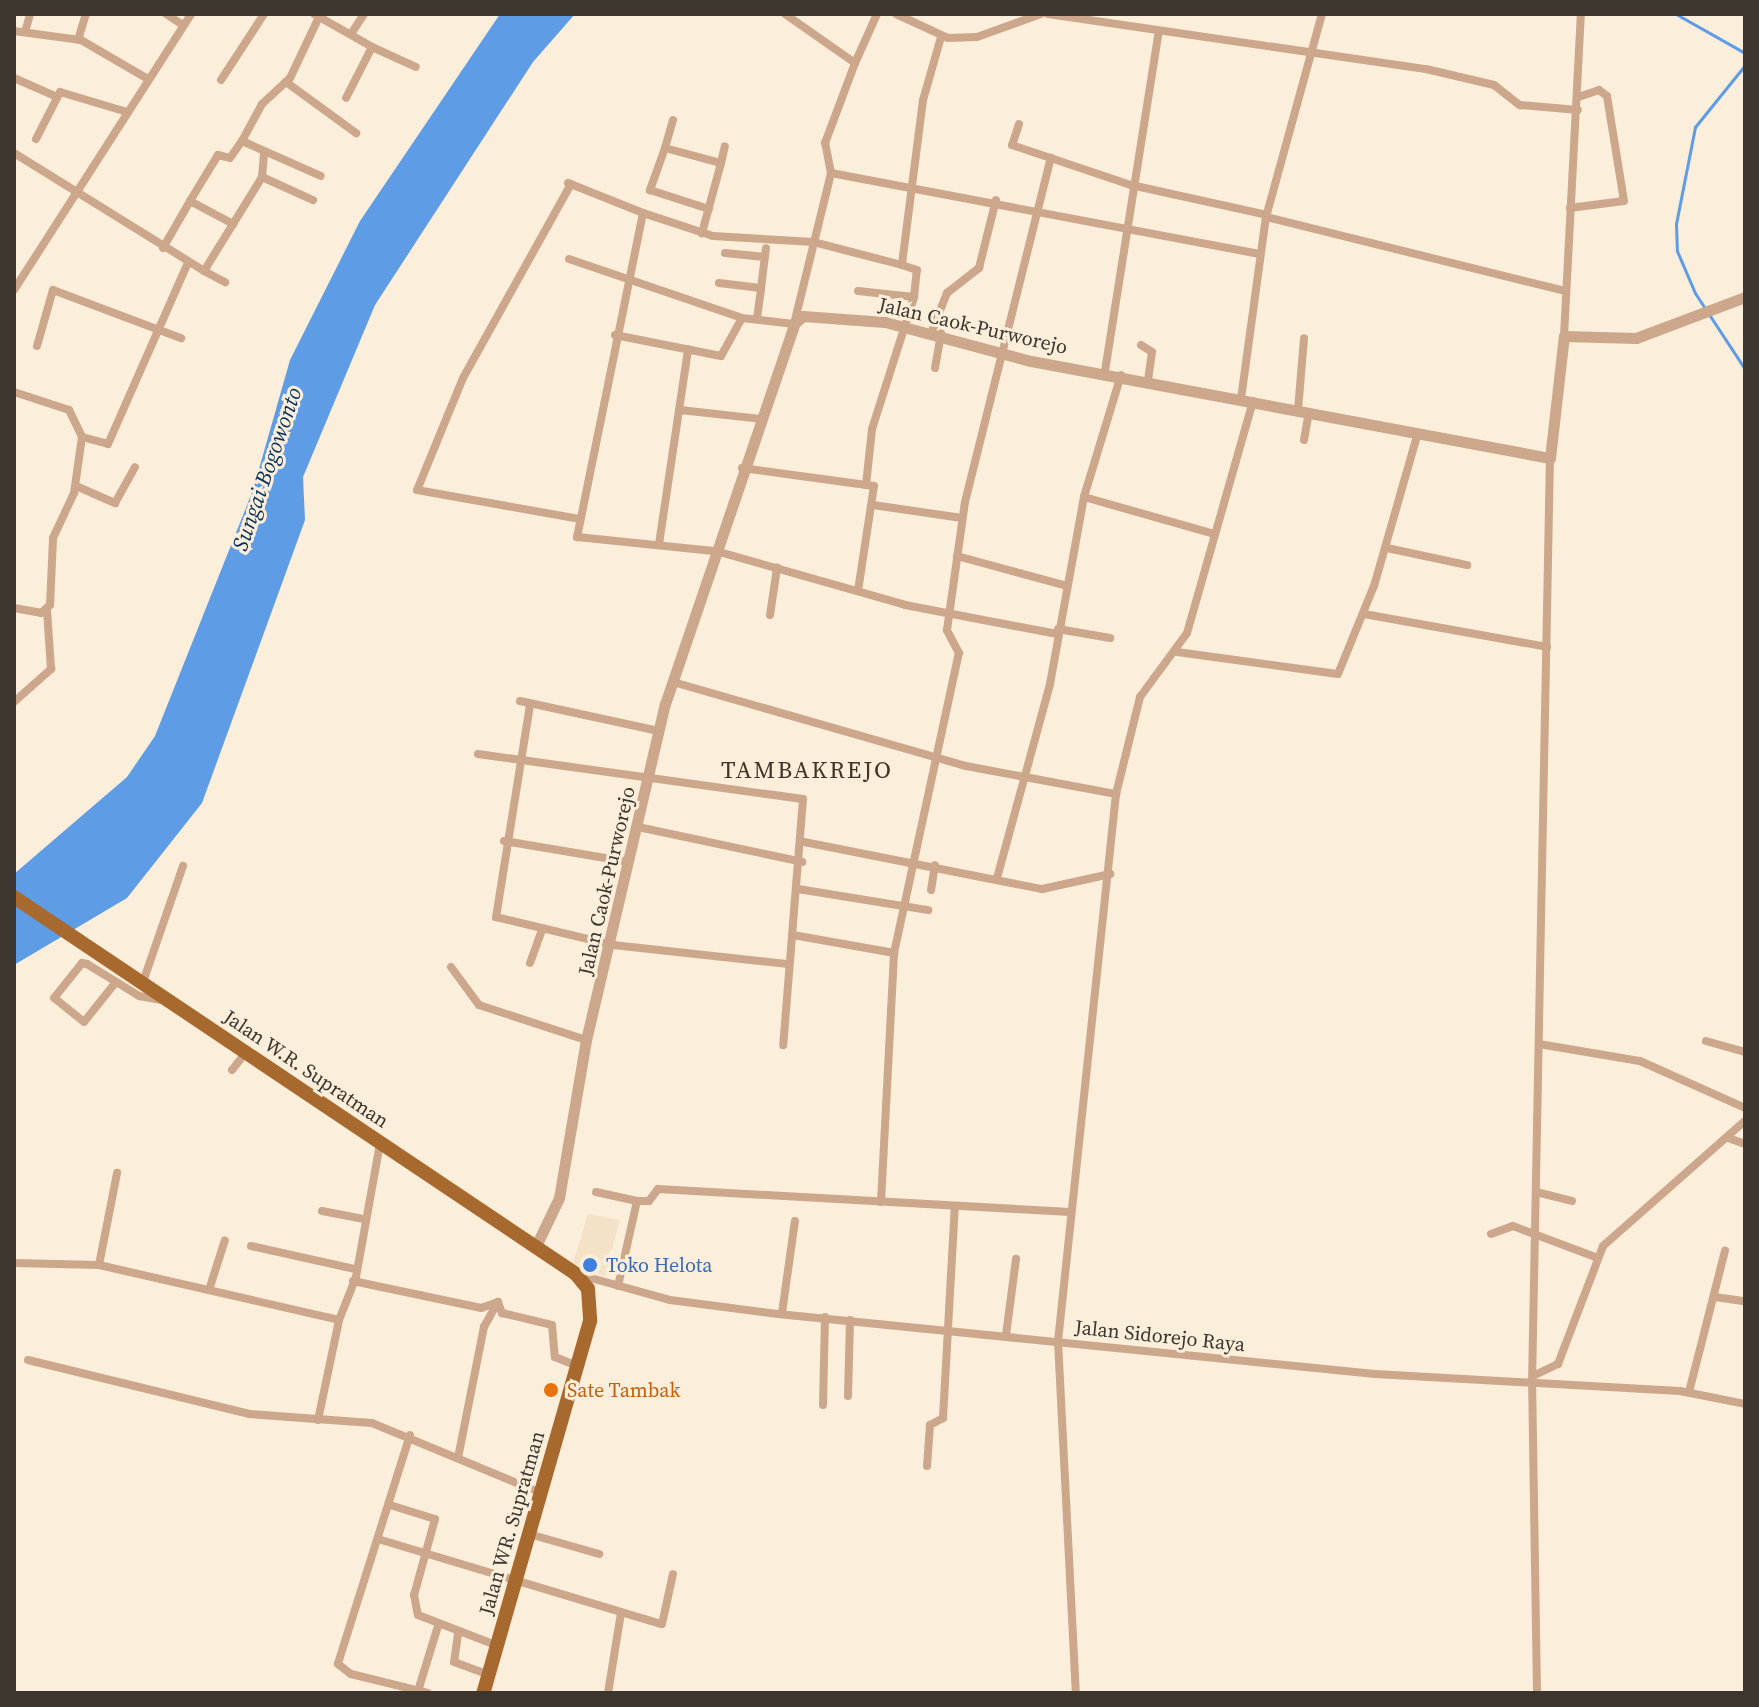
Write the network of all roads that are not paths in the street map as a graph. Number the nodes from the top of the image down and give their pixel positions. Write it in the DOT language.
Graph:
graph roads {
  1 [pos="30,14"];
  2 [pos="86,14"];
  3 [pos="166,14"];
  4 [pos="191,14"];
  5 [pos="264,14"];
  6 [pos="364,14"];
  7 [pos="785,14"];
  8 [pos="877,14"];
  9 [pos="896,14"];
  10 [pos="1041,14"];
  11 [pos="1048,14"];
  12 [pos="1322,14"];
  13 [pos="1581,14"];
  14 [pos="317,15"];
  15 [pos="183,25"];
  16 [pos="14,31"];
  17 [pos="353,31"];
  18 [pos="25,32"];
  19 [pos="1158,35"];
  20 [pos="941,37"];
  21 [pos="78,40"];
  22 [pos="372,47"];
  23 [pos="1312,51"];
  24 [pos="855,63"];
  25 [pos="416,67"];
  26 [pos="14,78"];
  27 [pos="148,79"];
  28 [pos="221,80"];
  29 [pos="286,82"];
  30 [pos="55,96"];
  31 [pos="1579,97"];
  32 [pos="346,98"];
  33 [pos="1578,110"];
  34 [pos="127,112"];
  35 [pos="673,120"];
  36 [pos="1019,124"];
  37 [pos="356,133"];
  38 [pos="36,139"];
  39 [pos="242,141"];
  40 [pos="725,146"];
  41 [pos="665,148"];
  42 [pos="14,153"];
  43 [pos="264,154"];
  44 [pos="1051,158"];
  45 [pos="721,163"];
  46 [pos="831,173"];
  47 [pos="321,176"];
  48 [pos="262,177"];
  49 [pos="1131,185"];
  50 [pos="75,193"];
  51 [pos="913,193"];
  52 [pos="313,200"];
  53 [pos="996,200"];
  54 [pos="190,201"];
  55 [pos="1570,208"];
  56 [pos="709,209"];
  57 [pos="643,213"];
  58 [pos="1037,213"];
  59 [pos="1266,216"];
  60 [pos="233,224"];
  61 [pos="1123,230"];
  62 [pos="702,233"];
  63 [pos="813,242"];
  64 [pos="163,248"];
  65 [pos="725,253"];
  66 [pos="1259,254"];
  67 [pos="569,259"];
  68 [pos="188,263"];
  69 [pos="902,265"];
  70 [pos="204,271"];
  71 [pos="627,281"];
  72 [pos="225,282"];
  73 [pos="719,283"];
  74 [pos="16,284"];
  75 [pos="761,288"];
  76 [pos="858,291"];
  77 [pos="1565,291"];
  78 [pos="914,297"];
  79 [pos="1745,297"];
  80 [pos="742,318"];
  81 [pos="757,318"];
  82 [pos="794,324"];
  83 [pos="908,327"];
  84 [pos="42,329"];
  85 [pos="160,329"];
  86 [pos="52,331"];
  87 [pos="936,332"];
  88 [pos="615,335"];
  89 [pos="1564,336"];
  90 [pos="181,338"];
  91 [pos="1304,338"];
  92 [pos="1141,345"];
  93 [pos="37,346"];
  94 [pos="688,349"];
  95 [pos="999,350"];
  96 [pos="935,368"];
  97 [pos="1105,371"];
  98 [pos="1121,375"];
  99 [pos="1148,379"];
  100 [pos="14,392"];
  101 [pos="1247,400"];
  102 [pos="680,410"];
  103 [pos="1303,411"];
  104 [pos="761,419"];
  105 [pos="1418,433"];
  106 [pos="82,437"];
  107 [pos="1304,440"];
  108 [pos="1550,458"];
  109 [pos="135,467"];
  110 [pos="742,468"];
  111 [pos="866,485"];
  112 [pos="76,486"];
  113 [pos="1084,497"];
  114 [pos="873,505"];
  115 [pos="962,518"];
  116 [pos="580,519"];
  117 [pos="1215,534"];
  118 [pos="659,544"];
  119 [pos="1387,548"];
  120 [pos="716,551"];
  121 [pos="957,556"];
  122 [pos="1467,565"];
  123 [pos="777,568"];
  124 [pos="1064,585"];
  125 [pos="858,591"];
  126 [pos="14,608"];
  127 [pos="47,610"];
  128 [pos="950,613"];
  129 [pos="1364,614"];
  130 [pos="770,615"];
  131 [pos="1058,631"];
  132 [pos="1110,638"];
  133 [pos="1547,647"];
  134 [pos="1177,652"];
  135 [pos="673,682"];
  136 [pos="520,701"];
  137 [pos="14,702"];
  138 [pos="530,705"];
  139 [pos="659,731"];
  140 [pos="478,754"];
  141 [pos="934,756"];
  142 [pos="520,758"];
  143 [pos="649,779"];
  144 [pos="1023,779"];
  145 [pos="1116,794"];
  146 [pos="638,827"];
  147 [pos="504,841"];
  148 [pos="804,842"];
  149 [pos="910,857"];
  150 [pos="629,862"];
  151 [pos="802,862"];
  152 [pos="935,865"];
  153 [pos="183,866"];
  154 [pos="1110,874"];
  155 [pos="997,878"];
  156 [pos="798,889"];
  157 [pos="931,890"];
  158 [pos="14,897"];
  159 [pos="901,904"];
  160 [pos="928,910"];
  161 [pos="543,928"];
  162 [pos="793,935"];
  163 [pos="613,945"];
  164 [pos="894,953"];
  165 [pos="530,963"];
  166 [pos="789,964"];
  167 [pos="451,967"];
  168 [pos="116,982"];
  169 [pos="143,982"];
  170 [pos="170,1001"];
  171 [pos="586,1040"];
  172 [pos="1706,1041"];
  173 [pos="1539,1044"];
  174 [pos="783,1045"];
  175 [pos="246,1051"];
  176 [pos="1745,1052"];
  177 [pos="232,1070"];
  178 [pos="1745,1108"];
  179 [pos="1745,1121"];
  180 [pos="1728,1138"];
  181 [pos="380,1144"];
  182 [pos="1745,1144"];
  183 [pos="117,1173"];
  184 [pos="596,1192"];
  185 [pos="1536,1192"];
  186 [pos="637,1201"];
  187 [pos="1572,1201"];
  188 [pos="881,1202"];
  189 [pos="955,1206"];
  190 [pos="322,1211"];
  191 [pos="1070,1212"];
  192 [pos="364,1219"];
  193 [pos="795,1221"];
  194 [pos="1491,1234"];
  195 [pos="1535,1234"];
  196 [pos="225,1240"];
  197 [pos="251,1246"];
  198 [pos="535,1248"];
  199 [pos="1725,1251"];
  200 [pos="1595,1257"];
  201 [pos="1016,1259"];
  202 [pos="14,1263"];
  203 [pos="99,1265"];
  204 [pos="355,1269"];
  205 [pos="576,1274"];
  206 [pos="353,1281"];
  207 [pos="618,1286"];
  208 [pos="209,1290"];
  209 [pos="1715,1297"];
  210 [pos="1745,1301"];
  211 [pos="498,1302"];
  212 [pos="782,1313"];
  213 [pos="825,1317"];
  214 [pos="339,1320"];
  215 [pos="850,1320"];
  216 [pos="949,1329"];
  217 [pos="1006,1335"];
  218 [pos="1058,1341"];
  219 [pos="28,1360"];
  220 [pos="577,1366"];
  221 [pos="1532,1380"];
  222 [pos="1689,1392"];
  223 [pos="848,1396"];
  224 [pos="1745,1404"];
  225 [pos="823,1405"];
  226 [pos="318,1420"];
  227 [pos="410,1435"];
  228 [pos="458,1458"];
  229 [pos="927,1466"];
  230 [pos="541,1493"];
  231 [pos="390,1505"];
  232 [pos="529,1534"];
  233 [pos="378,1539"];
  234 [pos="427,1550"];
  235 [pos="599,1554"];
  236 [pos="673,1574"];
  237 [pos="516,1583"];
  238 [pos="621,1613"];
  239 [pos="438,1626"];
  240 [pos="458,1634"];
  241 [pos="498,1646"];
  242 [pos="489,1675"];
  243 [pos="384,1688"];
  244 [pos="418,1691"];
  245 [pos="428,1693"];
  246 [pos="483,1693"];
  247 [pos="608,1693"];
  248 [pos="1076,1693"];
  249 [pos="1537,1693"];
  1 -- 18 [label="street"];
  2 -- 21 [label="street"];
  3 -- 15 [label="street"];
  4 -- 15 [label="street"];
  5 -- 28 [label="street"];
  6 -- 17 [label="street"];
  7 -- 24 [label="street"];
  8 -- 24 [label="street"];
  9 -- 20 [label="street"];
  10 -- 20 [label="street"];
  11 -- 19 [label="street"];
  12 -- 23 [label="street"];
  13 -- 31 [label="street"];
  14 -- 17 [label="street"];
  14 -- 29 [label="street"];
  15 -- 27 [label="street"];
  16 -- 18 [label="street"];
  17 -- 22 [label="street"];
  18 -- 21 [label="street"];
  19 -- 23 [label="street"];
  19 -- 49 [label="street"];
  20 -- 51 [label="street"];
  21 -- 27 [label="street"];
  22 -- 25 [label="street"];
  22 -- 32 [label="street"];
  23 -- 33 [label="street"];
  23 -- 59 [label="street"];
  24 -- 46 [label="street"];
  26 -- 30 [label="street"];
  27 -- 34 [label="street"];
  29 -- 37 [label="street"];
  29 -- 39 [label="street"];
  30 -- 34 [label="street"];
  30 -- 38 [label="street"];
  31 -- 33 [label="street"];
  31 -- 55 [label="street"];
  33 -- 55 [label="street"];
  34 -- 50 [label="street"];
  35 -- 41 [label="street"];
  36 -- 44 [label="street"];
  39 -- 43 [label="street"];
  39 -- 54 [label="street"];
  40 -- 45 [label="street"];
  41 -- 45 [label="street"];
  41 -- 56 [label="street"];
  42 -- 50 [label="street"];
  43 -- 47 [label="street"];
  43 -- 48 [label="street"];
  44 -- 49 [label="street"];
  44 -- 58 [label="street"];
  45 -- 56 [label="street"];
  46 -- 51 [label="street"];
  46 -- 63 [label="street"];
  48 -- 52 [label="street"];
  48 -- 60 [label="street"];
  49 -- 59 [label="street"];
  49 -- 61 [label="street"];
  50 -- 64 [label="street"];
  50 -- 74 [label="street"];
  51 -- 53 [label="street"];
  51 -- 69 [label="street"];
  53 -- 58 [label="street"];
  53 -- 87 [label="street"];
  54 -- 60 [label="street"];
  54 -- 64 [label="street"];
  55 -- 77 [label="street"];
  56 -- 62 [label="street"];
  57 -- 62 [label="street"];
  57 -- 71 [label="street"];
  57 -- 116 [label="street"];
  58 -- 61 [label="street"];
  58 -- 95 [label="street"];
  59 -- 66 [label="street"];
  59 -- 77 [label="street"];
  60 -- 70 [label="street"];
  61 -- 66 [label="street"];
  61 -- 97 [label="street"];
  62 -- 63 [label="street"];
  63 -- 69 [label="street"];
  63 -- 82 [label="street"];
  64 -- 68 [label="street"];
  65 -- 75 [label="street"];
  66 -- 101 [label="street"];
  67 -- 71 [label="street"];
  68 -- 70 [label="street"];
  68 -- 85 [label="street"];
  69 -- 78 [label="street"];
  70 -- 72 [label="street"];
  71 -- 80 [label="street"];
  71 -- 88 [label="street"];
  73 -- 75 [label="street"];
  75 -- 81 [label="street"];
  76 -- 78 [label="street"];
  77 -- 89 [label="street"];
  78 -- 83 [label="street"];
  79 -- 89 [label="street"];
  80 -- 81 [label="street"];
  80 -- 94 [label="street"];
  81 -- 82 [label="street"];
  82 -- 83 [label="street, Jalan Caok-Purworejo"];
  82 -- 104 [label="street, Jalan Caok-Purworejo"];
  83 -- 87 [label="street, Jalan Caok-Purworejo"];
  83 -- 111 [label="street"];
  84 -- 85 [label="street"];
  84 -- 86 [label="street"];
  84 -- 93 [label="street"];
  85 -- 90 [label="street"];
  85 -- 106 [label="street"];
  87 -- 95 [label="street, Jalan Caok-Purworejo"];
  87 -- 96 [label="street"];
  88 -- 94 [label="street"];
  88 -- 116 [label="street"];
  89 -- 108 [label="street"];
  91 -- 103 [label="street"];
  92 -- 99 [label="street"];
  94 -- 102 [label="street"];
  95 -- 97 [label="street, Jalan Caok-Purworejo"];
  95 -- 115 [label="street"];
  97 -- 98 [label="street, Jalan Caok-Purworejo"];
  98 -- 99 [label="street, Jalan Caok-Purworejo"];
  98 -- 113 [label="street"];
  99 -- 101 [label="street, Jalan Caok-Purworejo"];
  100 -- 106 [label="street"];
  101 -- 103 [label="street, Jalan Caok-Purworejo"];
  101 -- 117 [label="street"];
  102 -- 104 [label="street"];
  102 -- 118 [label="street"];
  103 -- 105 [label="street, Jalan Caok-Purworejo"];
  103 -- 107 [label="street"];
  104 -- 110 [label="street, Jalan Caok-Purworejo"];
  105 -- 108 [label="street, Jalan Caok-Purworejo"];
  105 -- 119 [label="street"];
  106 -- 112 [label="street"];
  108 -- 133 [label="street"];
  109 -- 112 [label="street"];
  110 -- 111 [label="street"];
  110 -- 120 [label="street, Jalan Caok-Purworejo"];
  111 -- 114 [label="street"];
  112 -- 127 [label="street"];
  113 -- 117 [label="street"];
  113 -- 124 [label="street"];
  114 -- 115 [label="street"];
  114 -- 125 [label="street"];
  115 -- 121 [label="street"];
  116 -- 118 [label="street"];
  117 -- 134 [label="street"];
  118 -- 120 [label="street"];
  119 -- 122 [label="street"];
  119 -- 129 [label="street"];
  120 -- 123 [label="street"];
  120 -- 135 [label="street, Jalan Caok-Purworejo"];
  121 -- 124 [label="street"];
  121 -- 128 [label="street"];
  123 -- 125 [label="street"];
  123 -- 130 [label="street"];
  124 -- 131 [label="street"];
  125 -- 128 [label="street"];
  126 -- 127 [label="street"];
  127 -- 137 [label="street"];
  128 -- 131 [label="street"];
  128 -- 141 [label="street"];
  129 -- 133 [label="street"];
  129 -- 134 [label="street"];
  131 -- 132 [label="street"];
  131 -- 144 [label="street"];
  133 -- 173 [label="street"];
  134 -- 145 [label="street"];
  135 -- 139 [label="street, Jalan Caok-Purworejo"];
  135 -- 141 [label="street"];
  136 -- 138 [label="street"];
  138 -- 139 [label="street"];
  138 -- 142 [label="street"];
  139 -- 143 [label="street, Jalan Caok-Purworejo"];
  140 -- 142 [label="street"];
  141 -- 144 [label="street"];
  141 -- 149 [label="street"];
  142 -- 143 [label="street"];
  142 -- 147 [label="street"];
  143 -- 146 [label="street, Jalan Caok-Purworejo"];
  143 -- 148 [label="street"];
  144 -- 145 [label="street"];
  144 -- 155 [label="street"];
  145 -- 154 [label="street"];
  146 -- 150 [label="street, Jalan Caok-Purworejo"];
  146 -- 151 [label="street"];
  147 -- 150 [label="street"];
  147 -- 161 [label="street"];
  148 -- 149 [label="street"];
  148 -- 151 [label="street"];
  149 -- 152 [label="street"];
  149 -- 159 [label="street"];
  150 -- 163 [label="street, Jalan Caok-Purworejo"];
  151 -- 156 [label="street"];
  152 -- 155 [label="street"];
  152 -- 157 [label="street"];
  153 -- 169 [label="street"];
  154 -- 155 [label="street"];
  154 -- 191 [label="street"];
  156 -- 159 [label="street"];
  156 -- 162 [label="street"];
  158 -- 169 [label="main road, Jalan W.R. Supratman"];
  159 -- 160 [label="street"];
  159 -- 164 [label="street"];
  161 -- 163 [label="street"];
  161 -- 165 [label="street"];
  162 -- 164 [label="street"];
  162 -- 166 [label="street"];
  163 -- 166 [label="street"];
  163 -- 171 [label="street, Jalan Caok-Purworejo"];
  164 -- 188 [label="street"];
  166 -- 174 [label="street"];
  167 -- 171 [label="street"];
  168 -- 168 [label="street"];
  168 -- 170 [label="street"];
  169 -- 170 [label="main road, Jalan W.R. Supratman"];
  170 -- 175 [label="main road, Jalan W.R. Supratman"];
  171 -- 198 [label="street, Jalan Caok-Purworejo"];
  172 -- 176 [label="street"];
  173 -- 178 [label="street"];
  173 -- 185 [label="street"];
  175 -- 177 [label="street"];
  175 -- 181 [label="main road, Jalan W.R. Supratman"];
  179 -- 180 [label="street"];
  180 -- 182 [label="street"];
  180 -- 200 [label="street"];
  181 -- 192 [label="street"];
  181 -- 198 [label="main road, Jalan W.R. Supratman"];
  183 -- 203 [label="street"];
  184 -- 186 [label="street"];
  185 -- 187 [label="street"];
  185 -- 195 [label="street"];
  186 -- 188 [label="street"];
  186 -- 207 [label="street"];
  188 -- 189 [label="street"];
  189 -- 191 [label="street"];
  189 -- 216 [label="street"];
  190 -- 192 [label="street"];
  191 -- 218 [label="street"];
  192 -- 204 [label="street"];
  193 -- 212 [label="street"];
  194 -- 195 [label="street"];
  195 -- 200 [label="street"];
  195 -- 221 [label="street"];
  196 -- 208 [label="street"];
  197 -- 204 [label="street"];
  198 -- 205 [label="main road, Jalan W.R. Supratman"];
  199 -- 209 [label="street"];
  200 -- 221 [label="street"];
  201 -- 217 [label="street"];
  202 -- 203 [label="street"];
  203 -- 208 [label="street"];
  204 -- 206 [label="street"];
  205 -- 207 [label="street, Jalan Sidorejo Raya"];
  205 -- 220 [label="main road, Jalan WR. Supratman"];
  206 -- 211 [label="street"];
  206 -- 214 [label="street"];
  207 -- 212 [label="street, Jalan Sidorejo Raya"];
  208 -- 214 [label="street"];
  209 -- 210 [label="street"];
  209 -- 222 [label="street"];
  211 -- 220 [label="street"];
  211 -- 228 [label="street"];
  212 -- 213 [label="street, Jalan Sidorejo Raya"];
  213 -- 215 [label="street, Jalan Sidorejo Raya"];
  213 -- 225 [label="street"];
  214 -- 226 [label="street"];
  215 -- 216 [label="street, Jalan Sidorejo Raya"];
  215 -- 223 [label="street"];
  216 -- 217 [label="street, Jalan Sidorejo Raya"];
  216 -- 229 [label="street"];
  217 -- 218 [label="street, Jalan Sidorejo Raya"];
  218 -- 221 [label="street, Jalan Sidorejo Raya"];
  218 -- 248 [label="street"];
  219 -- 226 [label="street"];
  220 -- 230 [label="main road, Jalan WR. Supratman"];
  221 -- 222 [label="street, Jalan Sidorejo Raya"];
  221 -- 249 [label="street"];
  222 -- 224 [label="street, Jalan Sidorejo Raya"];
  226 -- 227 [label="street"];
  227 -- 228 [label="street"];
  227 -- 231 [label="street"];
  228 -- 230 [label="street"];
  230 -- 232 [label="main road, Jalan WR. Supratman"];
  231 -- 233 [label="street"];
  231 -- 234 [label="street"];
  232 -- 235 [label="street"];
  232 -- 237 [label="main road, Jalan WR. Supratman"];
  233 -- 234 [label="street"];
  233 -- 243 [label="street"];
  234 -- 237 [label="street"];
  234 -- 239 [label="street"];
  236 -- 238 [label="street"];
  237 -- 238 [label="street"];
  237 -- 241 [label="main road, Jalan WR. Supratman"];
  238 -- 247 [label="street"];
  239 -- 240 [label="street"];
  239 -- 244 [label="street"];
  240 -- 241 [label="street"];
  240 -- 242 [label="street"];
  241 -- 242 [label="main road, Jalan WR. Supratman"];
  242 -- 246 [label="main road, Jalan WR. Supratman"];
  243 -- 244 [label="street"];
  244 -- 245 [label="street"];
}
